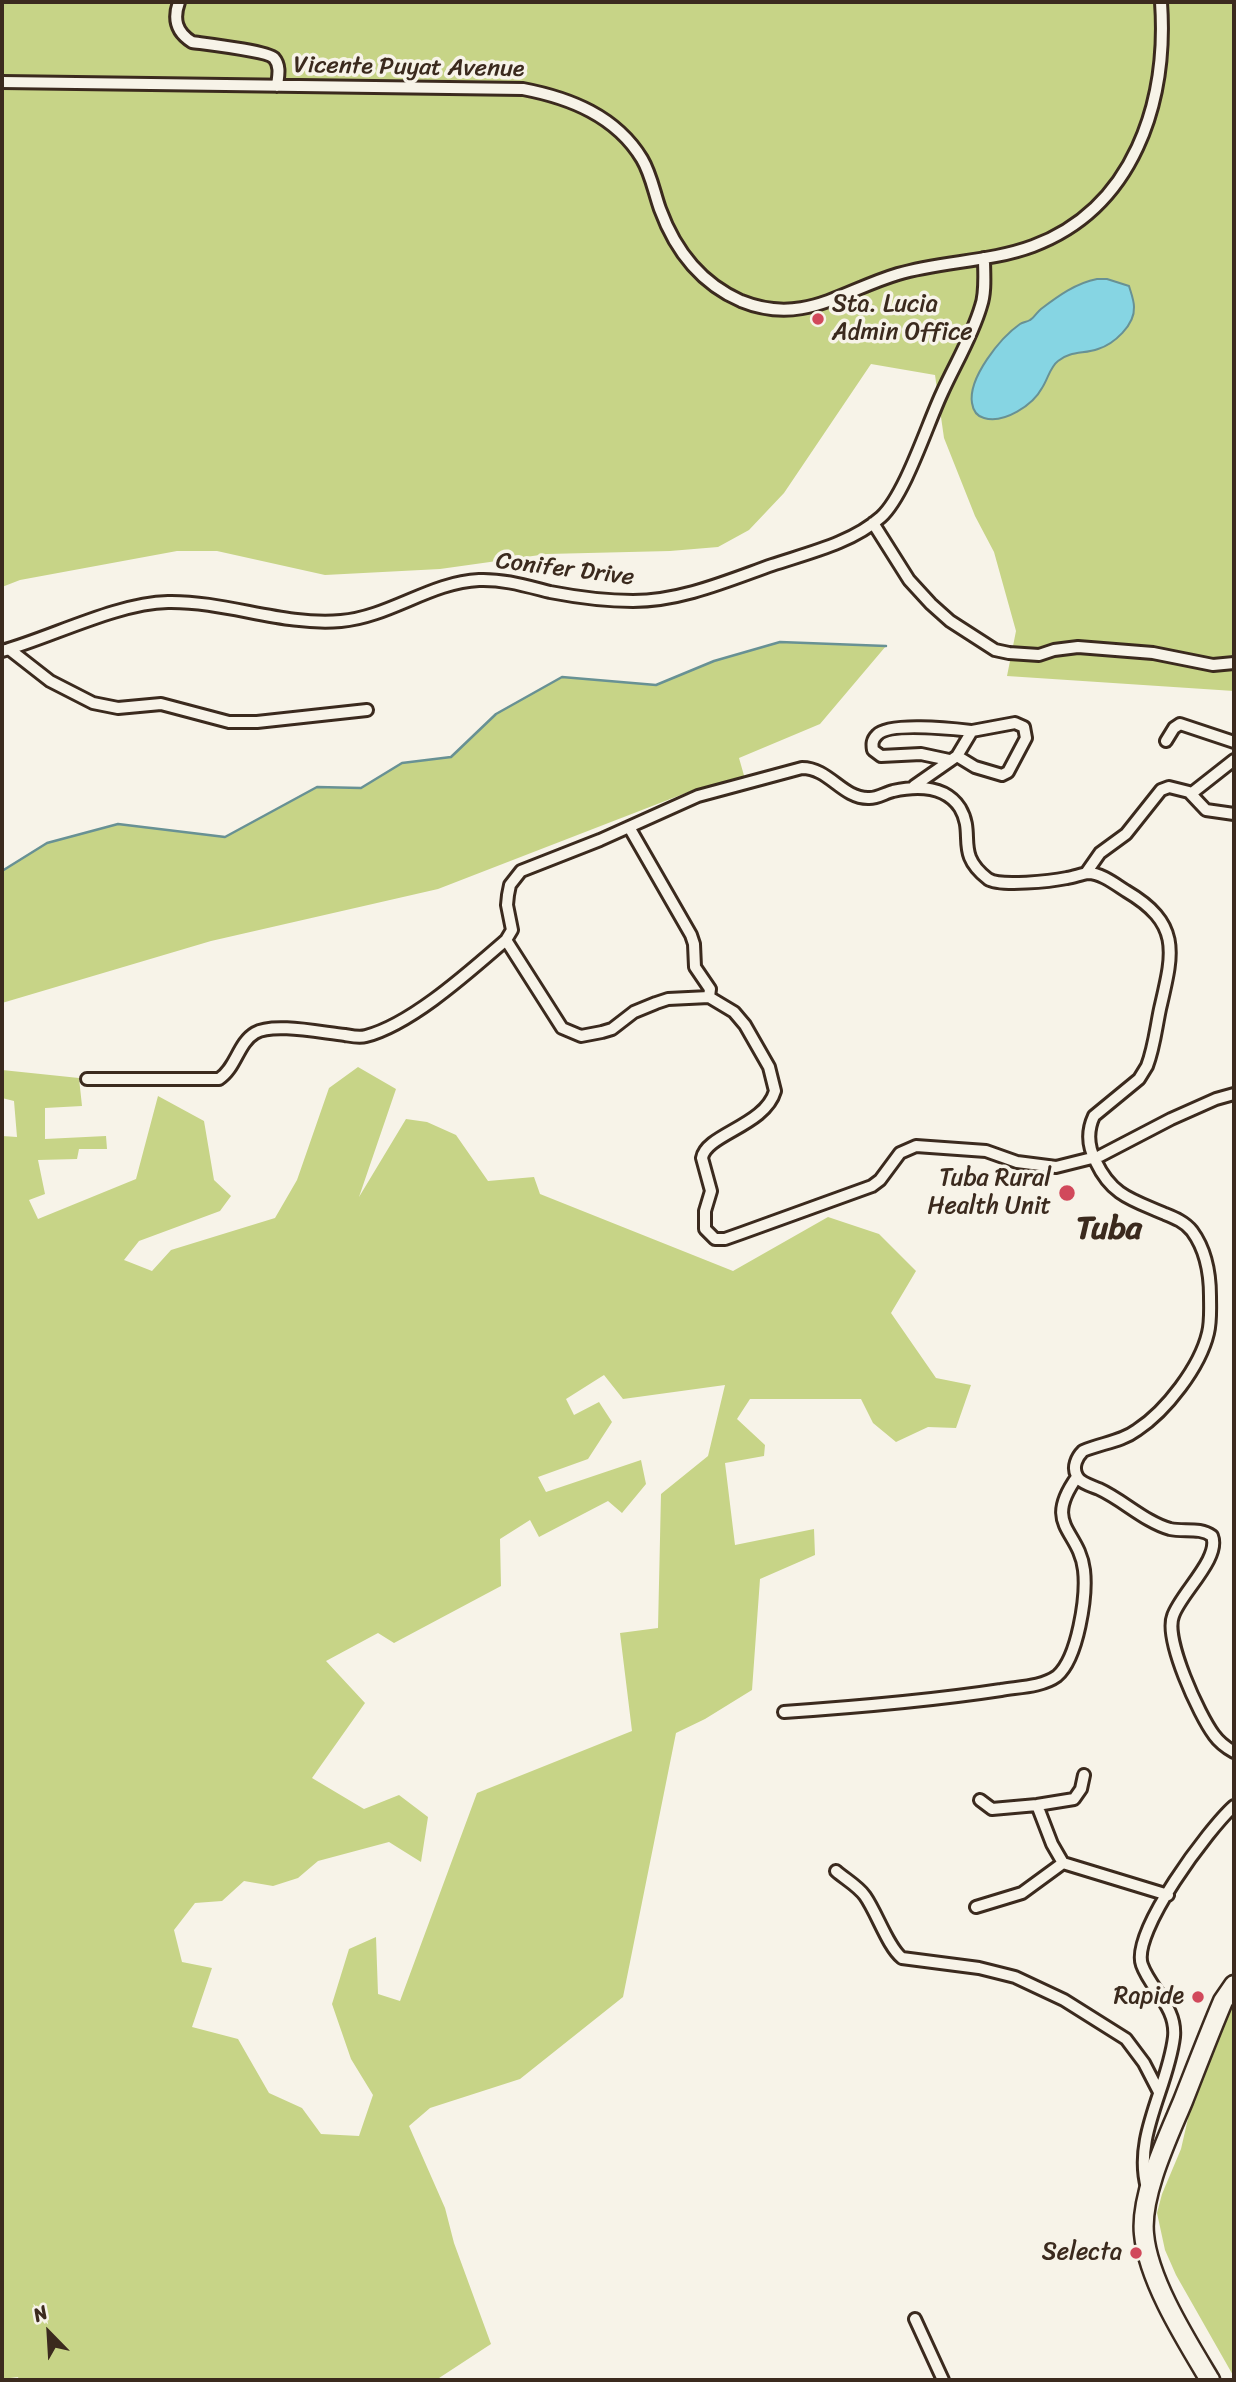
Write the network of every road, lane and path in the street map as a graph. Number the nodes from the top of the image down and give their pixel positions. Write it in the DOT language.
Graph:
graph roads {
  1 [pos="178,2"];
  2 [pos="1161,2"];
  3 [pos="2,82"];
  4 [pos="277,86"];
  5 [pos="984,258"];
  6 [pos="873,523"];
  7 [pos="5,650"];
  8 [pos="1234,663"];
  9 [pos="367,710"];
  10 [pos="972,731"];
  11 [pos="1166,741"];
  12 [pos="1234,742"];
  13 [pos="953,758"];
  14 [pos="1234,760"];
  15 [pos="912,788"];
  16 [pos="1192,793"];
  17 [pos="1234,814"];
  18 [pos="629,827"];
  19 [pos="1086,873"];
  20 [pos="506,940"];
  21 [pos="709,997"];
  22 [pos="87,1079"];
  23 [pos="1234,1094"];
  24 [pos="1093,1157"];
  25 [pos="1077,1477"];
  26 [pos="783,1712"];
  27 [pos="1234,1752"];
  28 [pos="1084,1775"];
  29 [pos="980,1800"];
  30 [pos="1037,1805"];
  31 [pos="1234,1806"];
  32 [pos="1063,1863"];
  33 [pos="836,1871"];
  34 [pos="1168,1895"];
  35 [pos="976,1907"];
  36 [pos="1234,1985"];
  37 [pos="1159,2092"];
  38 [pos="1149,2195"];
  39 [pos="915,2319"];
  40 [pos="943,2380"];
  41 [pos="1210,2380"];
  1 -- 4 [label="street"];
  2 -- 5 [label="street, Vicente Puyat Avenue"];
  3 -- 4 [label="street, Vicente Puyat Avenue"];
  4 -- 5 [label="street, Vicente Puyat Avenue"];
  5 -- 6 [label="street, Conifer Drive"];
  6 -- 7 [label="street, Conifer Drive"];
  6 -- 8 [label="street"];
  7 -- 9 [label="street"];
  10 -- 13 [label="street"];
  10 -- 13 [label="street"];
  10 -- 13 [label="street"];
  11 -- 12 [label="street"];
  13 -- 15 [label="street"];
  14 -- 16 [label="street"];
  15 -- 18 [label="street"];
  15 -- 19 [label="street"];
  16 -- 17 [label="street"];
  16 -- 19 [label="street"];
  18 -- 20 [label="street"];
  18 -- 21 [label="street"];
  19 -- 24 [label="street"];
  20 -- 21 [label="street"];
  20 -- 22 [label="street"];
  21 -- 24 [label="street"];
  23 -- 24 [label="street"];
  24 -- 25 [label="street"];
  25 -- 26 [label="street"];
  25 -- 27 [label="street"];
  28 -- 30 [label="street"];
  29 -- 30 [label="street"];
  30 -- 32 [label="street"];
  31 -- 34 [label="street"];
  32 -- 34 [label="street"];
  32 -- 35 [label="street"];
  33 -- 37 [label="street"];
  34 -- 37 [label="street"];
  36 -- 38 [label="main road"];
  37 -- 38 [label="street"];
  38 -- 41 [label="main road"];
  39 -- 40 [label="street"];
}
